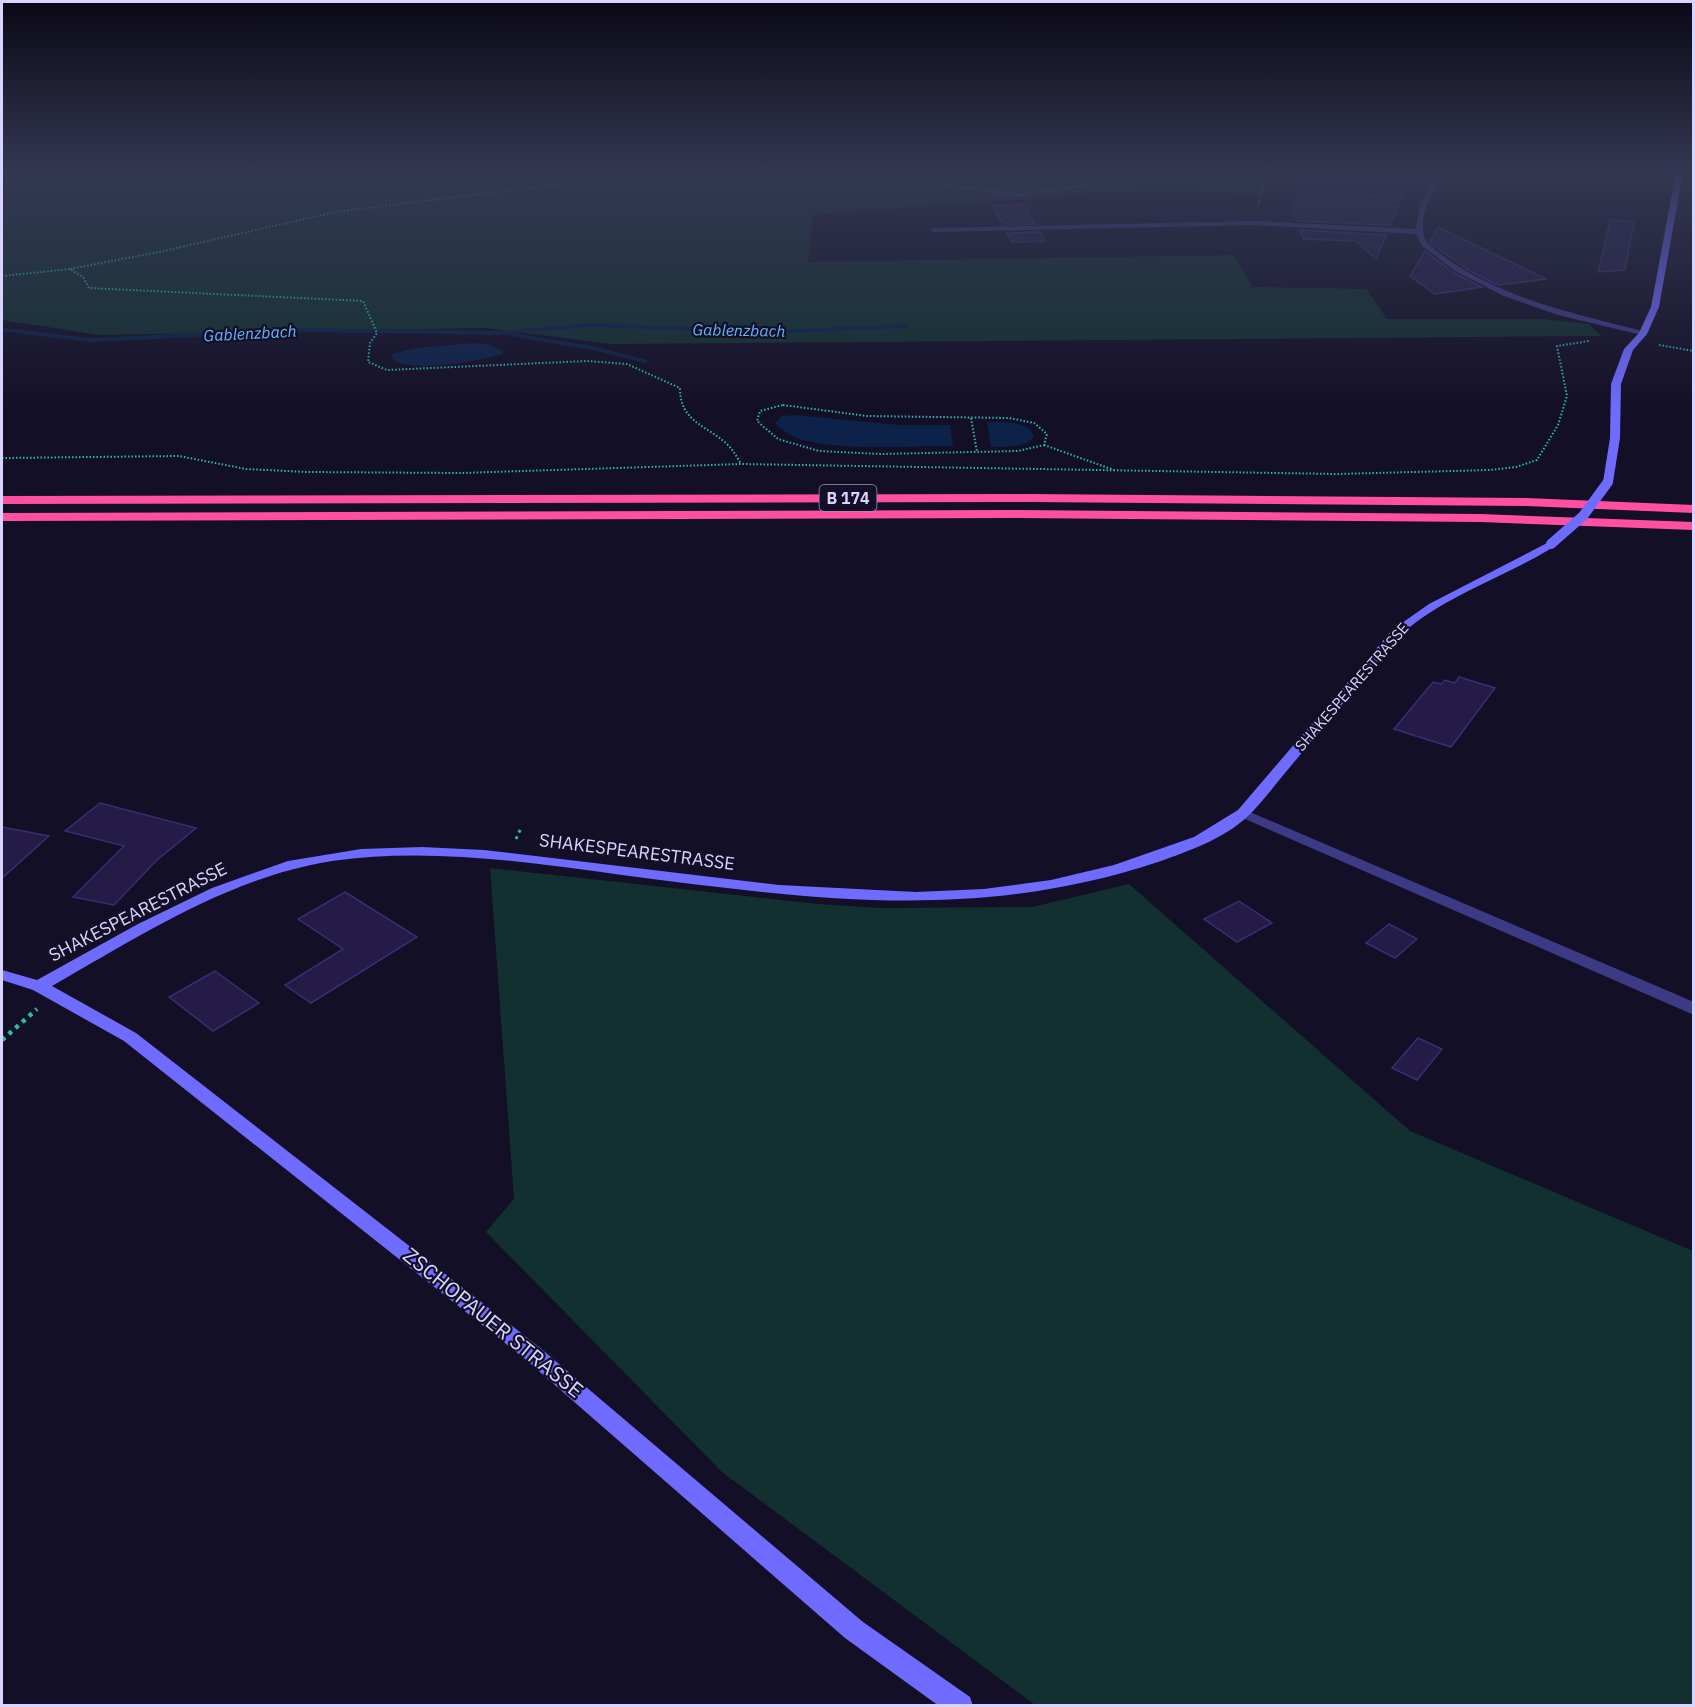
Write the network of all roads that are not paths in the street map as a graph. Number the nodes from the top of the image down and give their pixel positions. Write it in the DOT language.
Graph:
graph roads {
  1 [pos="1434,252"];
  2 [pos="1665,252"];
  3 [pos="1640,337"];
  4 [pos="2,500"];
  5 [pos="1694,509"];
  6 [pos="2,517"];
  7 [pos="1694,526"];
  8 [pos="1243,813"];
  9 [pos="2,975"];
  10 [pos="46,990"];
  11 [pos="1694,1009"];
  12 [pos="961,1706"];
  1 -- 3 [label="street"];
  2 -- 3 [label="street, SHAKESPEARESTRASSE"];
  3 -- 8 [label="street, SHAKESPEARESTRASSE, bridge"];
  4 -- 5 [label="highway, B 174"];
  6 -- 7 [label="highway, B 174"];
  8 -- 10 [label="street, SHAKESPEARESTRASSE"];
  8 -- 11 [label="street"];
  9 -- 10 [label="street, ZSCHOPAUER STRASSE"];
  10 -- 12 [label="street, ZSCHOPAUER STRASSE"];
}
